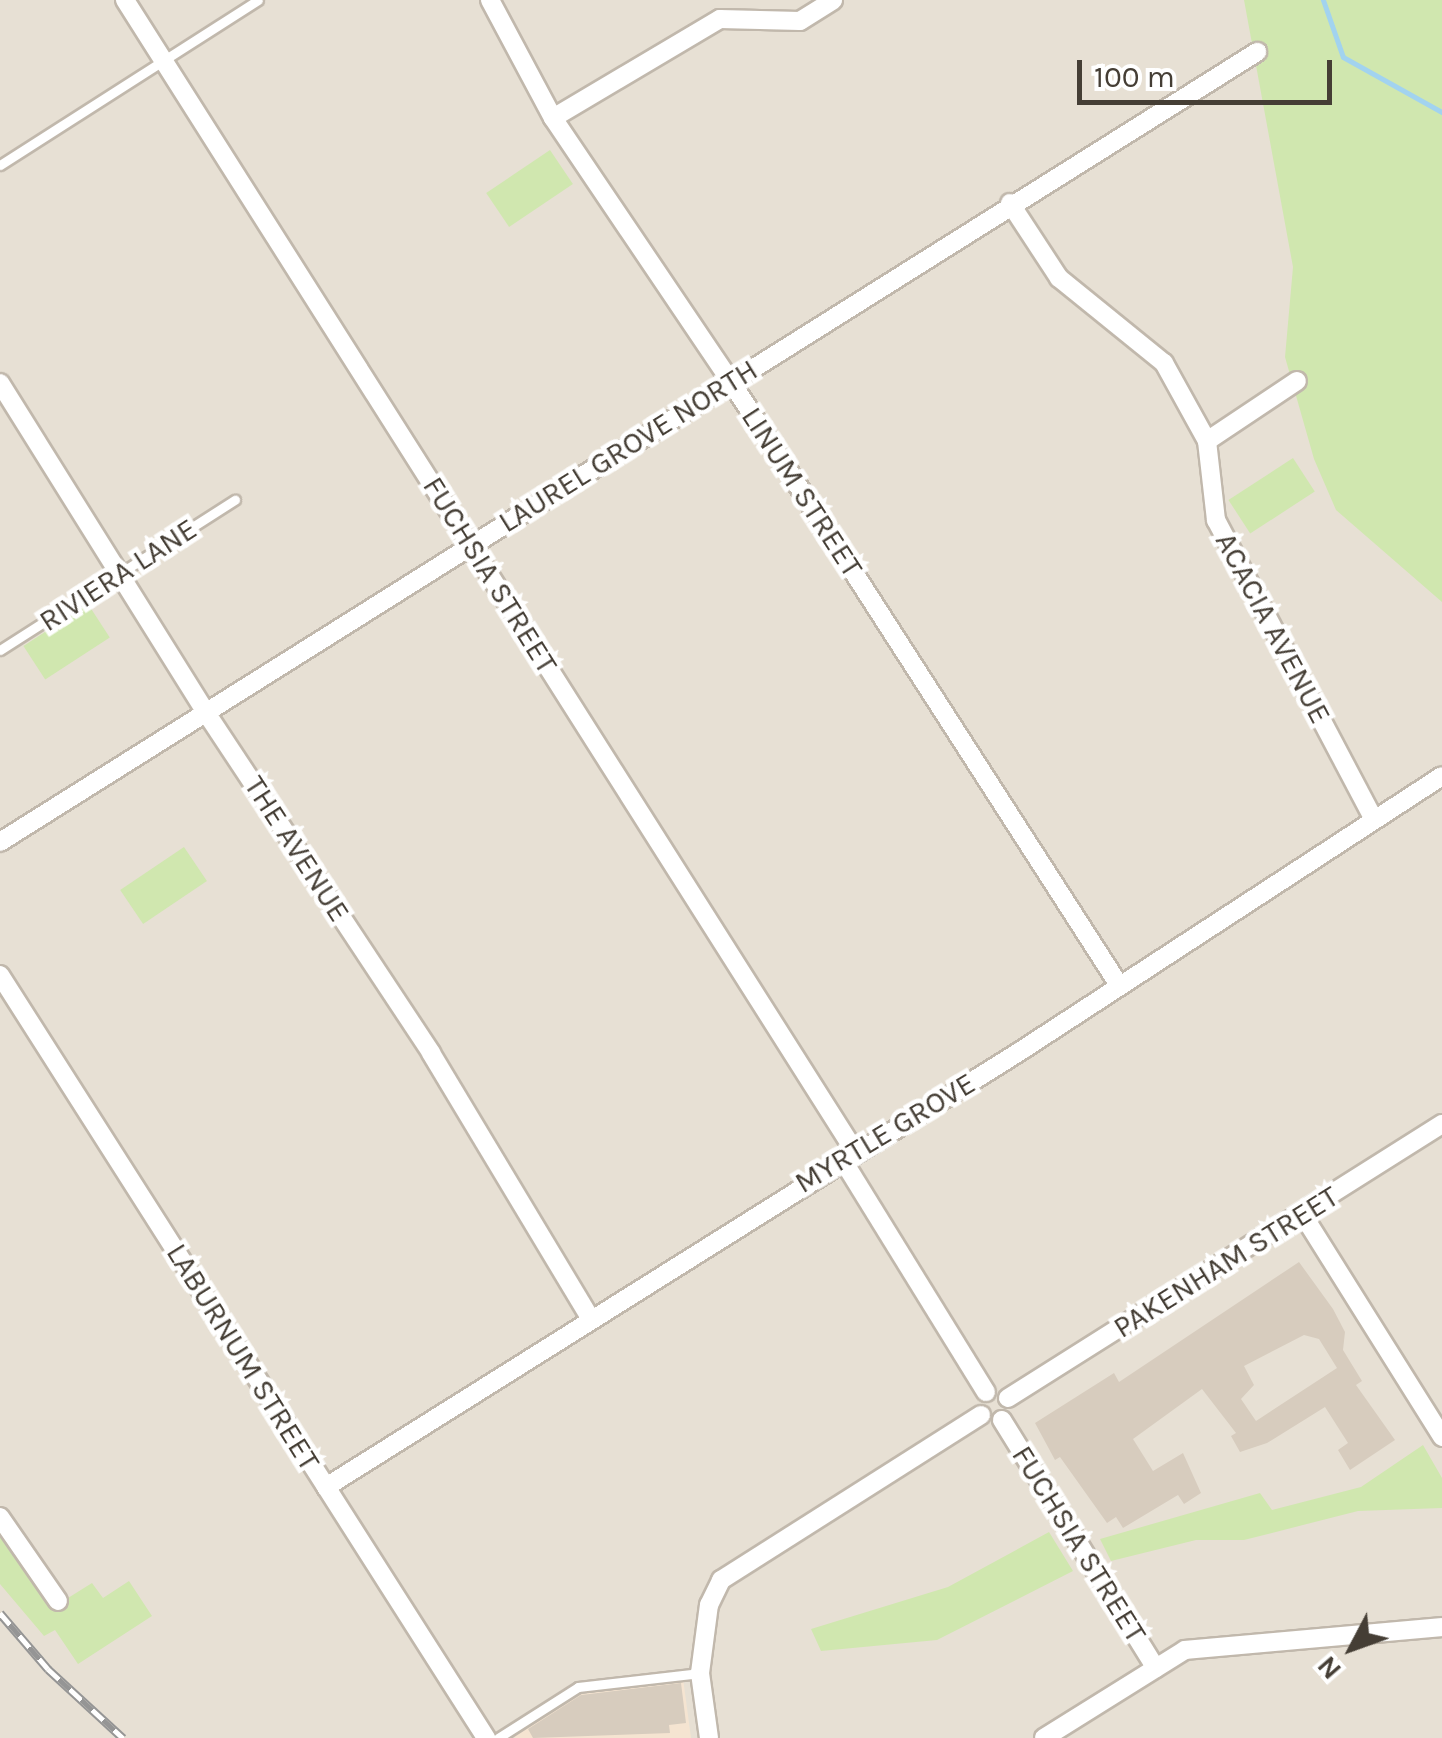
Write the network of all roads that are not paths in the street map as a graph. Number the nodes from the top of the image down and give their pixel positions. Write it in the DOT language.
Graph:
graph roads {
  1 [pos="124,0"];
  2 [pos="258,0"];
  3 [pos="490,0"];
  4 [pos="832,0"];
  5 [pos="1257,52"];
  6 [pos="163,61"];
  7 [pos="553,118"];
  8 [pos="0,165"];
  9 [pos="1010,204"];
  10 [pos="730,380"];
  11 [pos="1297,381"];
  12 [pos="0,383"];
  13 [pos="1206,442"];
  14 [pos="235,500"];
  15 [pos="471,545"];
  16 [pos="119,575"];
  17 [pos="0,650"];
  18 [pos="205,710"];
  19 [pos="1442,776"];
  20 [pos="1373,818"];
  21 [pos="0,842"];
  22 [pos="0,975"];
  23 [pos="1117,982"];
  24 [pos="1442,1124"];
  25 [pos="848,1154"];
  26 [pos="1303,1215"];
  27 [pos="590,1318"];
  28 [pos="986,1392"];
  29 [pos="1008,1398"];
  30 [pos="981,1414"];
  31 [pos="1002,1420"];
  32 [pos="1442,1438"];
  33 [pos="326,1488"];
  34 [pos="0,1517"];
  35 [pos="58,1601"];
  36 [pos="1442,1626"];
  37 [pos="1156,1668"];
  38 [pos="700,1673"];
  39 [pos="486,1738"];
  40 [pos="498,1738"];
  41 [pos="709,1738"];
  42 [pos="1044,1738"];
  1 -- 6 [label="street, FUCHSIA STREET"];
  2 -- 6 [label="lane"];
  3 -- 7 [label="street, LINUM STREET"];
  4 -- 7 [label="street"];
  5 -- 9 [label="street, LAUREL GROVE NORTH"];
  6 -- 8 [label="lane"];
  6 -- 15 [label="street, FUCHSIA STREET"];
  7 -- 10 [label="street, LINUM STREET"];
  9 -- 10 [label="street, LAUREL GROVE NORTH"];
  9 -- 13 [label="street, ACACIA AVENUE"];
  10 -- 15 [label="street, LAUREL GROVE NORTH"];
  10 -- 23 [label="street, LINUM STREET"];
  11 -- 13 [label="street"];
  12 -- 16 [label="street, THE AVENUE"];
  13 -- 20 [label="street, ACACIA AVENUE"];
  14 -- 16 [label="lane, RIVIERA LANE"];
  15 -- 18 [label="street, LAUREL GROVE NORTH"];
  15 -- 25 [label="street, FUCHSIA STREET"];
  16 -- 17 [label="lane, RIVIERA LANE"];
  16 -- 18 [label="street, THE AVENUE"];
  18 -- 21 [label="street, LAUREL GROVE NORTH"];
  18 -- 27 [label="street, THE AVENUE"];
  19 -- 20 [label="street, MYRTLE GROVE"];
  20 -- 23 [label="street, MYRTLE GROVE"];
  22 -- 33 [label="street, LABURNUM STREET"];
  23 -- 25 [label="street, MYRTLE GROVE"];
  24 -- 26 [label="street, PAKENHAM STREET"];
  25 -- 27 [label="street, MYRTLE GROVE"];
  25 -- 28 [label="street, FUCHSIA STREET"];
  26 -- 29 [label="street, PAKENHAM STREET"];
  26 -- 32 [label="street"];
  27 -- 33 [label="street, MYRTLE GROVE"];
  28 -- 29 [label="street"];
  28 -- 30 [label="street"];
  29 -- 31 [label="street"];
  30 -- 31 [label="street"];
  30 -- 38 [label="street"];
  31 -- 37 [label="street, FUCHSIA STREET"];
  33 -- 39 [label="street, LABURNUM STREET"];
  34 -- 35 [label="street"];
  36 -- 37 [label="street"];
  37 -- 42 [label="street"];
  38 -- 40 [label="lane"];
  38 -- 41 [label="street"];
}
